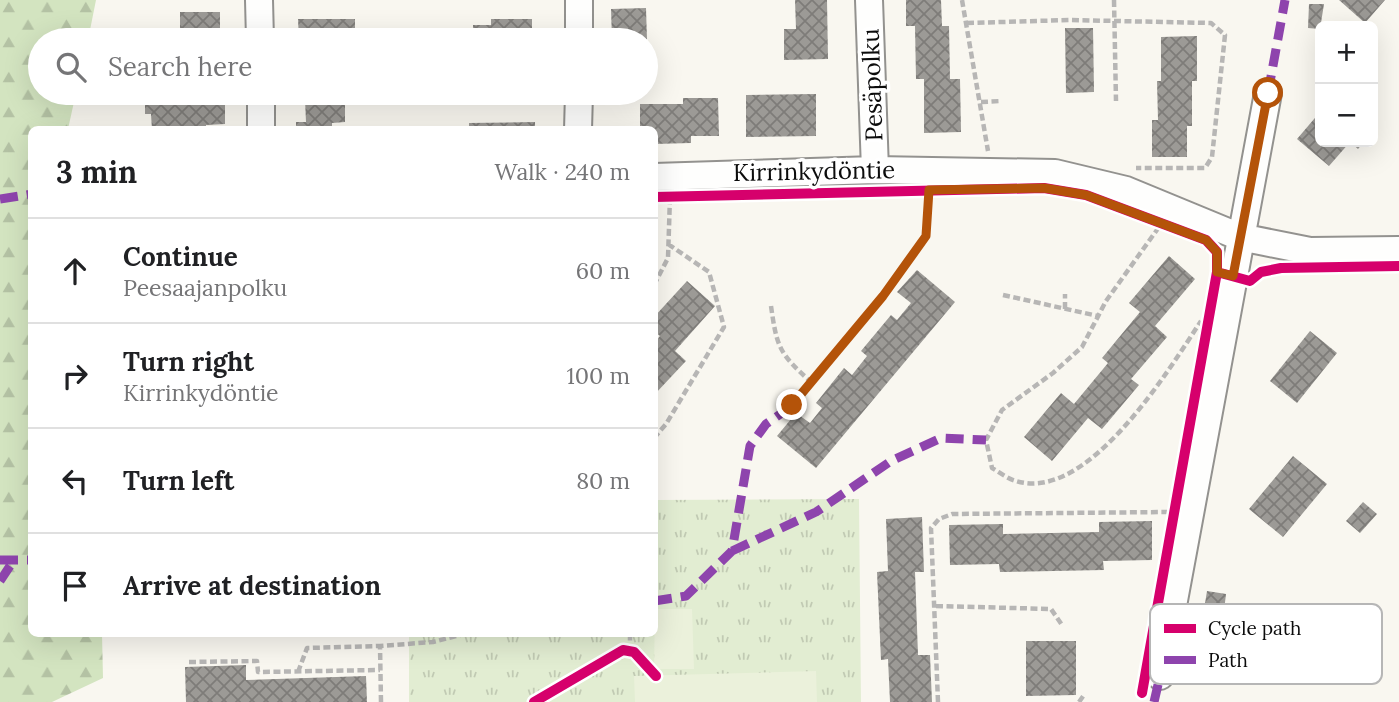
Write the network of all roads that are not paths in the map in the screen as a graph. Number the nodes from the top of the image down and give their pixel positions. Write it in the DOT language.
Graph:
graph roads {
  1 [pos="259,0"];
  2 [pos="579,0"];
  3 [pos="869,0"];
  4 [pos="260,28"];
  5 [pos="579,28"];
  6 [pos="1268,93"];
  7 [pos="261,105"];
  8 [pos="579,105"];
  9 [pos="261,126"];
  10 [pos="578,126"];
  11 [pos="875,170"];
  12 [pos="662,187"];
  13 [pos="1240,237"];
  14 [pos="1399,250"];
  15 [pos="1173,604"];
  1 -- 4 [label="street"];
  2 -- 5 [label="street"];
  3 -- 11 [label="street, Pesäpolku"];
  6 -- 13 [label="street"];
  7 -- 9 [label="street"];
  8 -- 10 [label="street"];
  11 -- 12 [label="street, Kirrinkydöntie"];
  11 -- 13 [label="street, Kirrinkydöntie"];
  13 -- 14 [label="street, Kirrinkydöntie"];
  13 -- 15 [label="street"];
}
